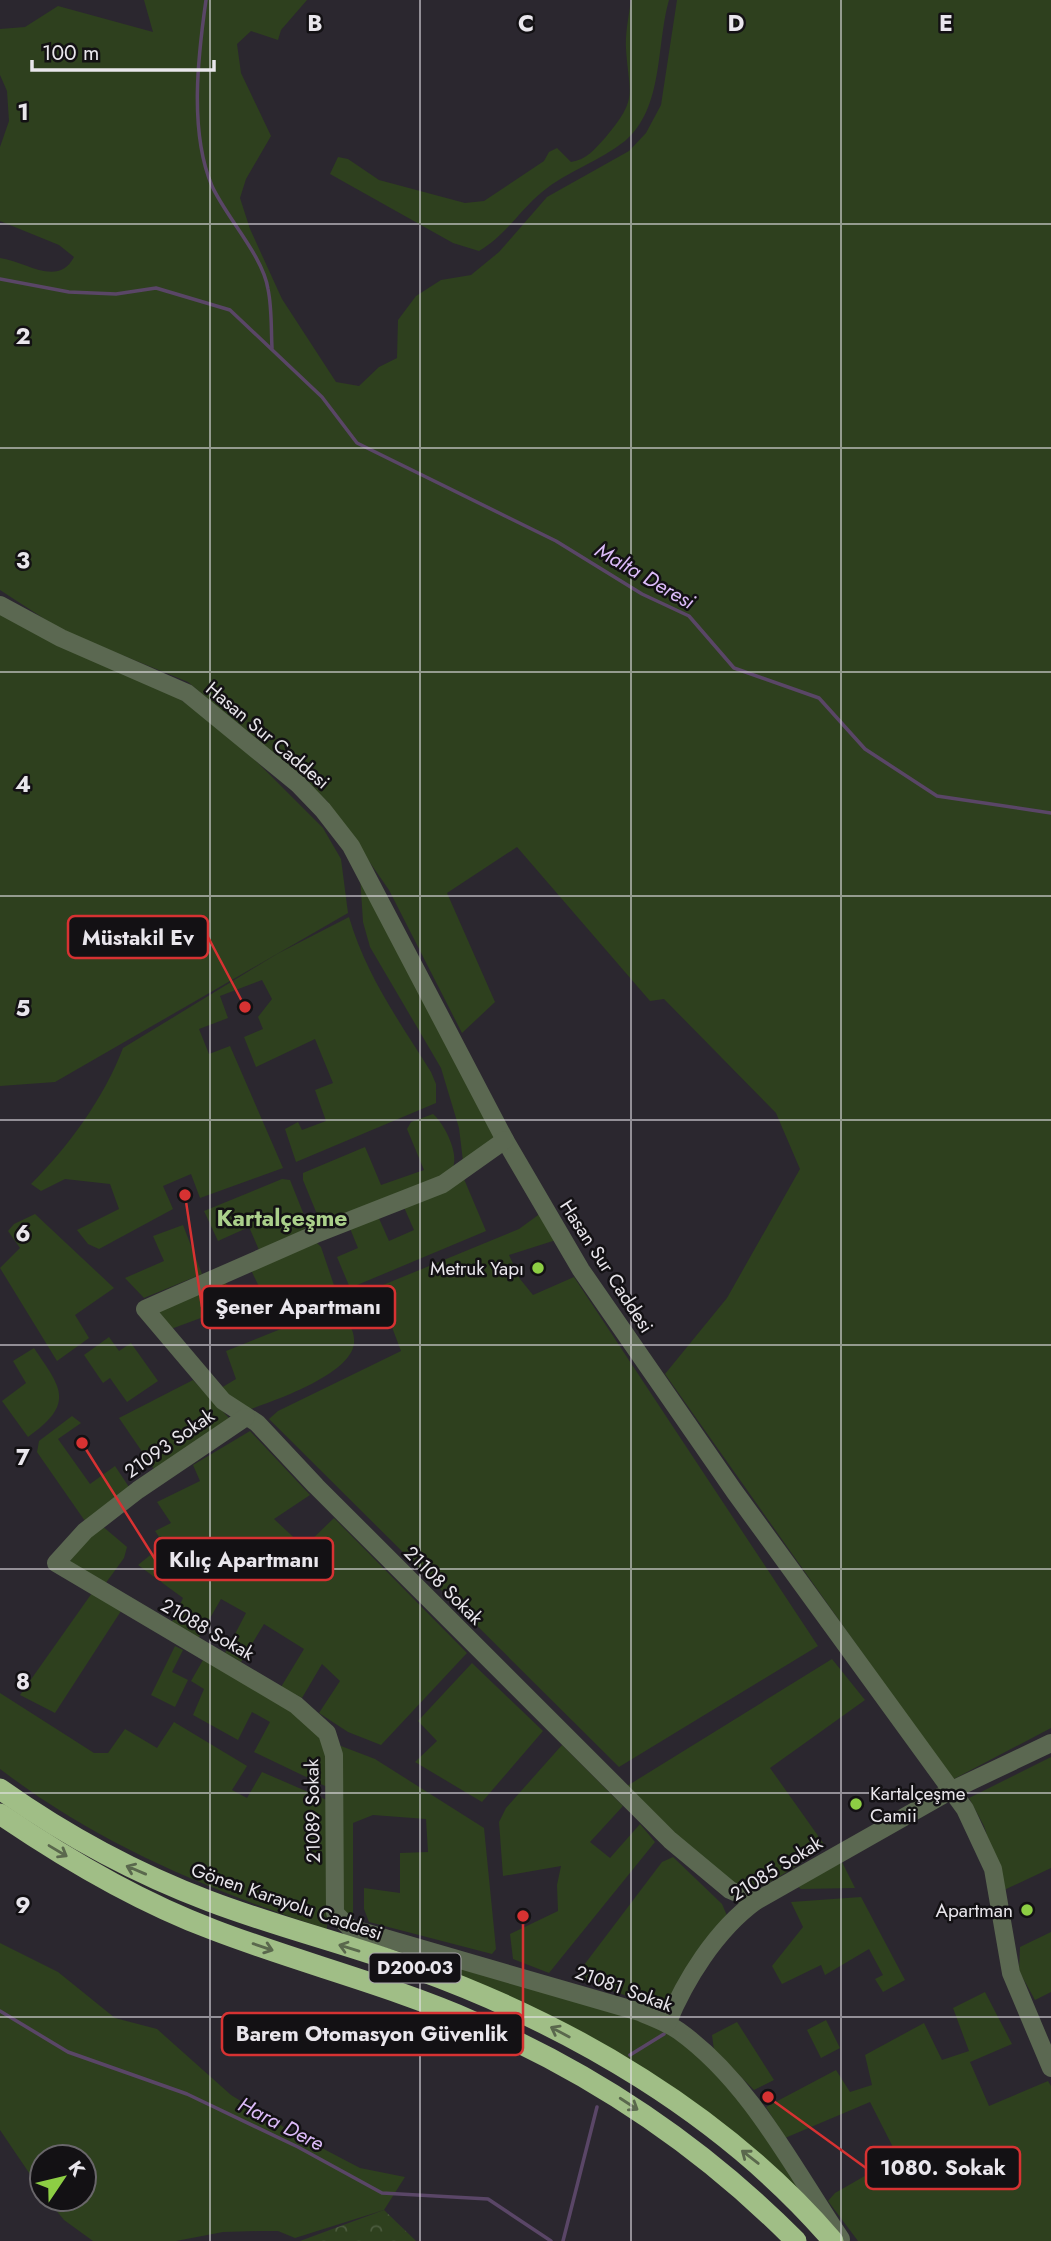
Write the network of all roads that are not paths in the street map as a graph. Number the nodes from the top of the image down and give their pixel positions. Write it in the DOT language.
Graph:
graph roads {
  1 [pos="0,605"];
  2 [pos="505,1140"];
  3 [pos="246,1416"];
  4 [pos="56,1563"];
  5 [pos="331,1741"];
  6 [pos="1051,1743"];
  7 [pos="0,1789"];
  8 [pos="950,1791"];
  9 [pos="0,1814"];
  10 [pos="334,1880"];
  11 [pos="722,1884"];
  12 [pos="756,1901"];
  13 [pos="737,1917"];
  14 [pos="667,2024"];
  15 [pos="1051,2068"];
  16 [pos="796,2241"];
  17 [pos="833,2241"];
  18 [pos="842,2241"];
  1 -- 2 [label="street, Hasan Sur Caddesi"];
  2 -- 3 [label="street, 21108 Sokak"];
  2 -- 8 [label="street, Hasan Sur Caddesi"];
  3 -- 4 [label="street, 21093 Sokak"];
  3 -- 11 [label="street, 21108 Sokak"];
  4 -- 5 [label="street, 21088 Sokak"];
  5 -- 10 [label="street, 21089 Sokak"];
  6 -- 8 [label="street, 21085 Sokak"];
  17 -- 7 [label="highway, Gönen Karayolu Caddesi / D200-03, one-way"];
  8 -- 12 [label="street, 21085 Sokak"];
  8 -- 15 [label="street, Hasan Sur Caddesi"];
  9 -- 16 [label="highway, D200-03, one-way"];
  10 -- 14 [label="street, 21081 Sokak"];
  11 -- 12 [label="street, 21108 Sokak"];
  11 -- 13 [label="street, 21108 Sokak"];
  12 -- 13 [label="street, 21085 Sokak"];
  13 -- 14 [label="street, 21085 Sokak"];
  14 -- 18 [label="street, 21081 Sokak"];
}
